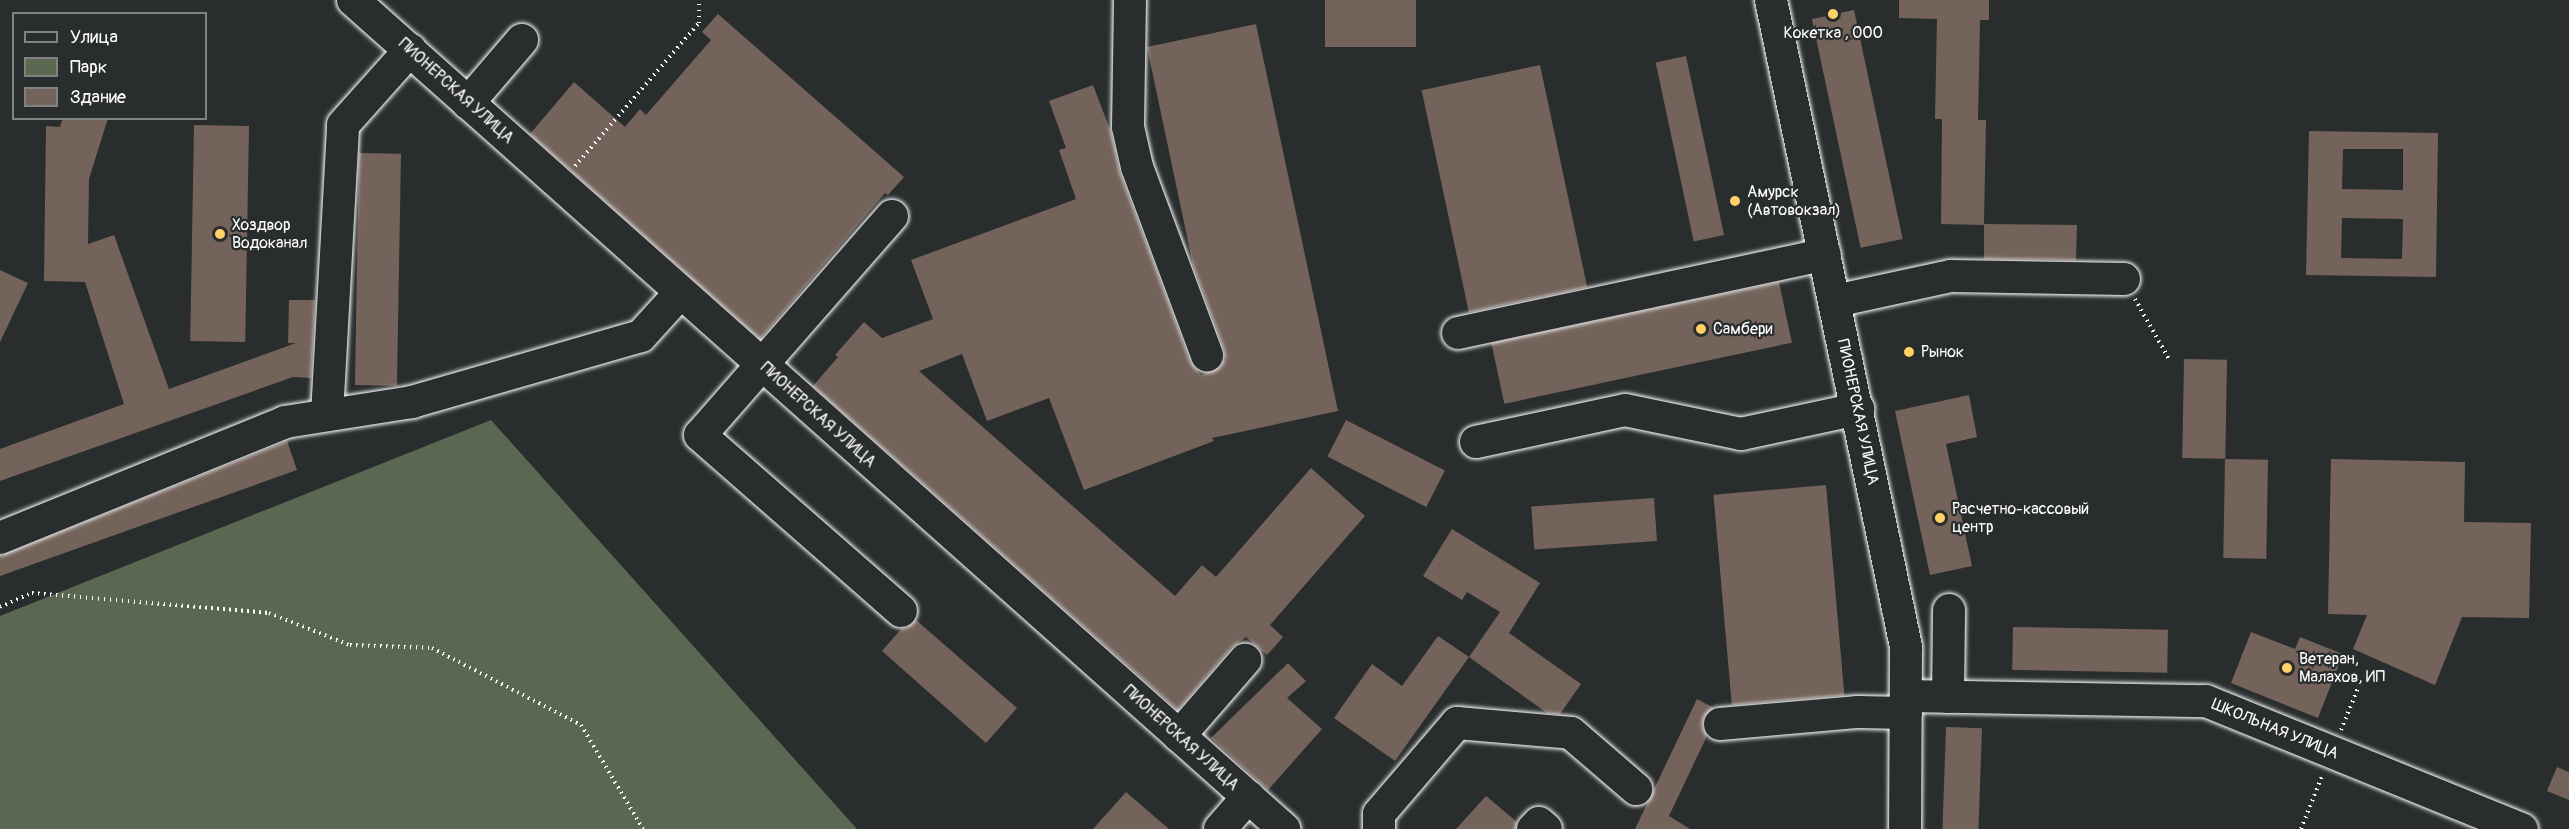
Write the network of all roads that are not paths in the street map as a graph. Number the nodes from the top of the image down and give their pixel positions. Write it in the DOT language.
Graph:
graph roads {
  1 [pos="353,0"];
  2 [pos="1130,0"];
  3 [pos="1771,0"];
  4 [pos="522,40"];
  5 [pos="410,50"];
  6 [pos="468,103"];
  7 [pos="892,216"];
  8 [pos="1825,254"];
  9 [pos="2124,279"];
  10 [pos="681,291"];
  11 [pos="1835,301"];
  12 [pos="1458,333"];
  13 [pos="1206,355"];
  14 [pos="762,364"];
  15 [pos="1858,409"];
  16 [pos="327,414"];
  17 [pos="1476,442"];
  18 [pos="0,538"];
  19 [pos="1949,610"];
  20 [pos="901,611"];
  21 [pos="1245,660"];
  22 [pos="1948,697"];
  23 [pos="1906,705"];
  24 [pos="1720,724"];
  25 [pos="1179,736"];
  26 [pos="1636,789"];
  27 [pos="1248,797"];
  28 [pos="1220,829"];
  29 [pos="1284,829"];
  30 [pos="1379,829"];
  31 [pos="1533,829"];
  32 [pos="1546,829"];
  33 [pos="1905,829"];
  34 [pos="2522,829"];
  1 -- 5 [label="street, ПИОНЕРСКАЯ УЛИЦА"];
  2 -- 13 [label="street"];
  3 -- 8 [label="street, ПИОНЕРСКАЯ УЛИЦА"];
  4 -- 6 [label="street"];
  5 -- 6 [label="street, ПИОНЕРСКАЯ УЛИЦА"];
  5 -- 16 [label="street"];
  6 -- 10 [label="street, ПИОНЕРСКАЯ УЛИЦА"];
  7 -- 14 [label="street"];
  8 -- 11 [label="street, ПИОНЕРСКАЯ УЛИЦА"];
  8 -- 12 [label="street"];
  9 -- 11 [label="street"];
  10 -- 14 [label="street, ПИОНЕРСКАЯ УЛИЦА"];
  10 -- 16 [label="street"];
  11 -- 15 [label="street, ПИОНЕРСКАЯ УЛИЦА"];
  14 -- 20 [label="street"];
  14 -- 25 [label="street, ПИОНЕРСКАЯ УЛИЦА"];
  15 -- 17 [label="street"];
  15 -- 23 [label="street, ПИОНЕРСКАЯ УЛИЦА"];
  16 -- 18 [label="street"];
  19 -- 22 [label="street"];
  21 -- 25 [label="street"];
  22 -- 23 [label="street, ШКОЛЬНАЯ УЛИЦА"];
  22 -- 34 [label="street, ШКОЛЬНАЯ УЛИЦА"];
  23 -- 24 [label="street, ШКОЛЬНАЯ УЛИЦА"];
  23 -- 33 [label="street, ПИОНЕРСКАЯ УЛИЦА"];
  25 -- 27 [label="street, ПИОНЕРСКАЯ УЛИЦА"];
  26 -- 30 [label="street"];
  27 -- 28 [label="street"];
  27 -- 29 [label="street, ПИОНЕРСКАЯ УЛИЦА"];
  31 -- 32 [label="street"];
}
